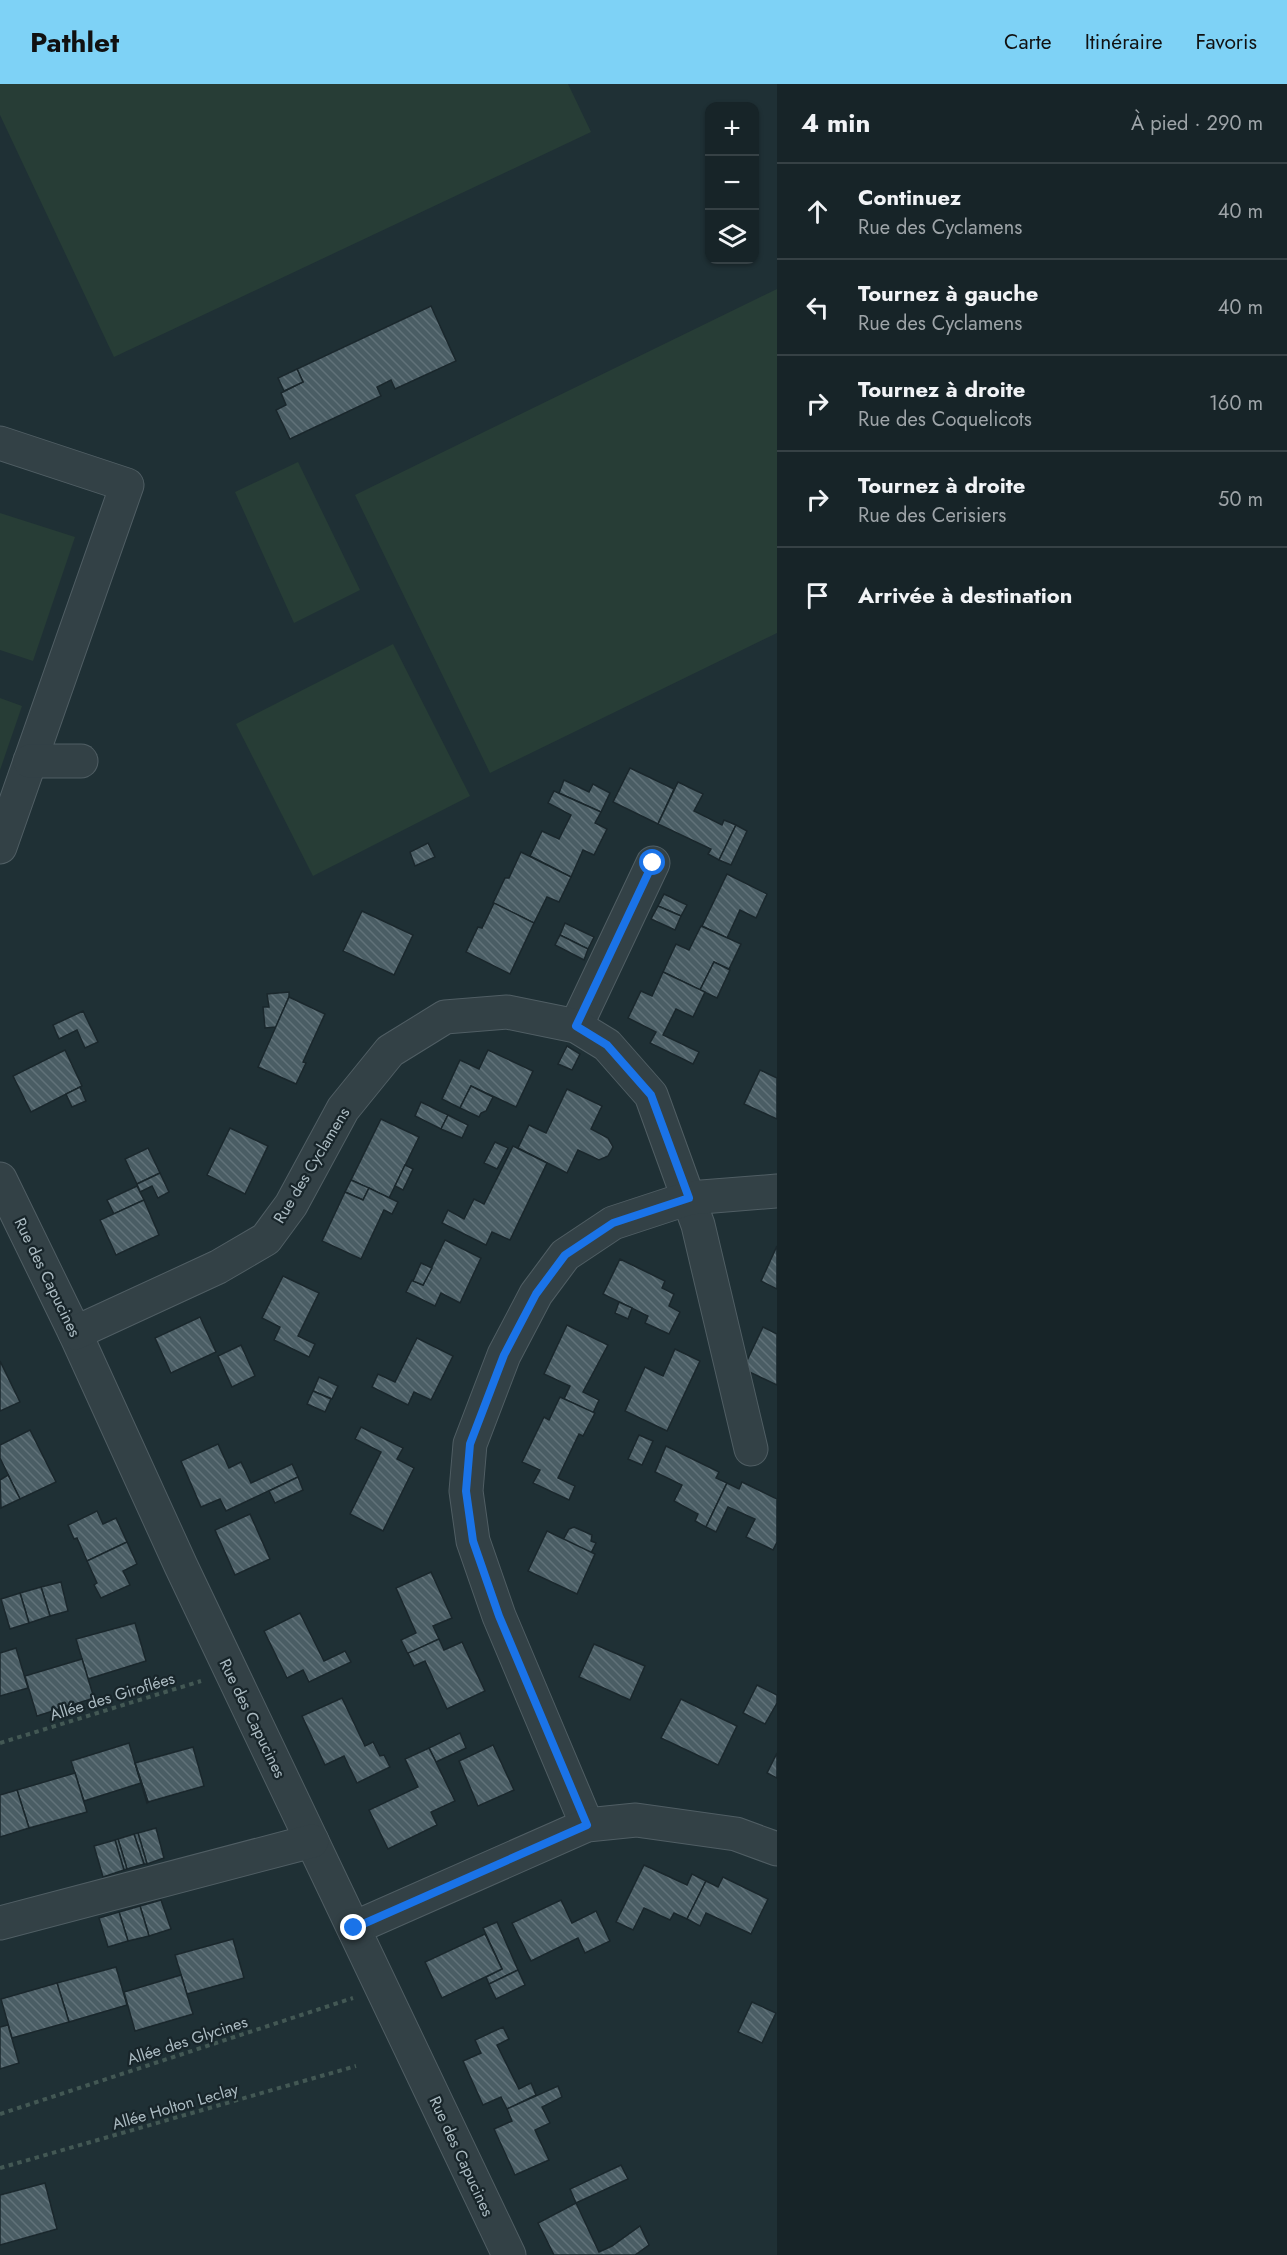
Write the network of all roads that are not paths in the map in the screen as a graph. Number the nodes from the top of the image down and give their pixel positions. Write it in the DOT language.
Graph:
graph roads {
  1 [pos="0,443"];
  2 [pos="30,761"];
  3 [pos="81,761"];
  4 [pos="0,848"];
  5 [pos="653,863"];
  6 [pos="576,1026"];
  7 [pos="0,1179"];
  8 [pos="777,1191"];
  9 [pos="689,1198"];
  10 [pos="75,1333"];
  11 [pos="752,1449"];
  12 [pos="587,1825"];
  13 [pos="312,1841"];
  14 [pos="777,1849"];
  15 [pos="0,1923"];
  16 [pos="354,1928"];
  17 [pos="508,2255"];
  1 -- 2 [label="street"];
  2 -- 3 [label="street"];
  2 -- 4 [label="street"];
  5 -- 6 [label="street"];
  6 -- 9 [label="street, Rue des Cyclamens"];
  6 -- 10 [label="street, Rue des Cyclamens"];
  7 -- 10 [label="street, Rue des Capucines"];
  8 -- 9 [label="street"];
  9 -- 11 [label="street, Rue des Cyclamens"];
  9 -- 12 [label="street"];
  10 -- 13 [label="street, Rue des Capucines"];
  12 -- 14 [label="street"];
  12 -- 16 [label="street"];
  13 -- 15 [label="street"];
  13 -- 16 [label="street, Rue des Capucines"];
  16 -- 17 [label="street, Rue des Capucines"];
}
